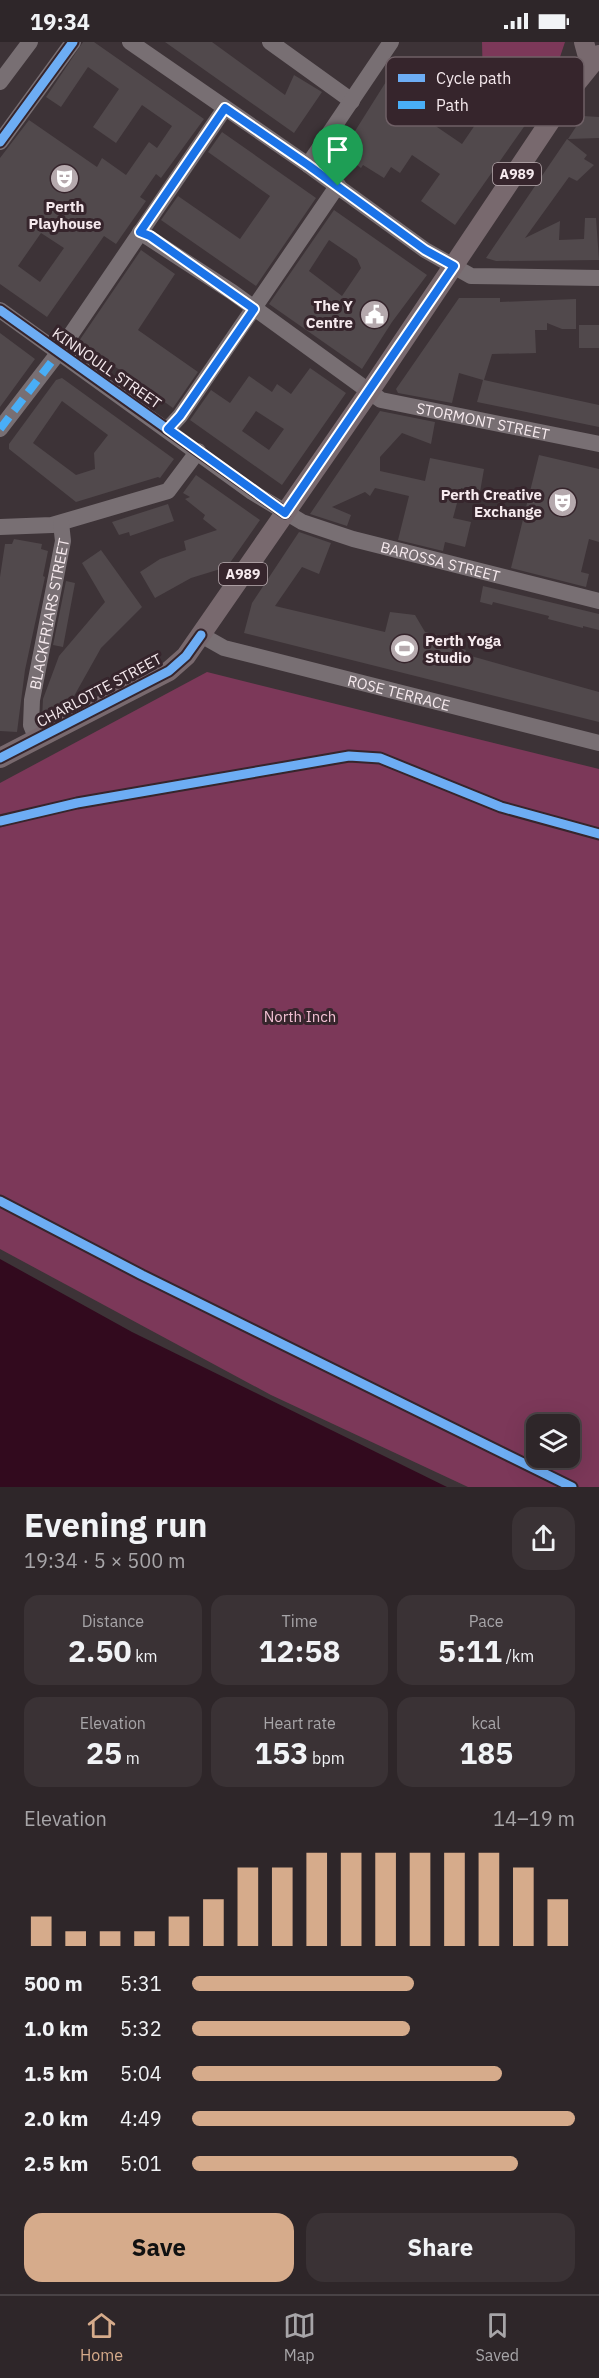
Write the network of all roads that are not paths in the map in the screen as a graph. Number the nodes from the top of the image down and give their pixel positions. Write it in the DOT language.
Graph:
graph roads {
  1 [pos="30,42"];
  2 [pos="73,42"];
  3 [pos="129,42"];
  4 [pos="270,42"];
  5 [pos="391,42"];
  6 [pos="584,42"];
  7 [pos="596,62"];
  8 [pos="584,79"];
  9 [pos="0,82"];
  10 [pos="351,101"];
  11 [pos="225,108"];
  12 [pos="551,126"];
  13 [pos="0,142"];
  14 [pos="308,165"];
  15 [pos="338,186"];
  16 [pos="140,232"];
  17 [pos="454,266"];
  18 [pos="599,278"];
  19 [pos="254,309"];
  20 [pos="0,310"];
  21 [pos="59,352"];
  22 [pos="369,392"];
  23 [pos="0,429"];
  24 [pos="168,429"];
  25 [pos="599,444"];
  26 [pos="198,451"];
  27 [pos="285,513"];
  28 [pos="61,523"];
  29 [pos="0,527"];
  30 [pos="599,601"];
  31 [pos="201,635"];
  32 [pos="37,740"];
  33 [pos="599,743"];
  34 [pos="0,758"];
  1 -- 9 [label="street"];
  2 -- 13 [label="street"];
  3 -- 11 [label="street"];
  4 -- 10 [label="street"];
  5 -- 10 [label="street"];
  6 -- 7 [label="main road, A989"];
  7 -- 8 [label="main road, A989"];
  10 -- 14 [label="street"];
  11 -- 14 [label="street"];
  11 -- 16 [label="street"];
  12 -- 17 [label="main road, A989"];
  14 -- 15 [label="street"];
  15 -- 17 [label="street"];
  15 -- 19 [label="street"];
  16 -- 19 [label="street, STORMONT STREET"];
  16 -- 21 [label="street"];
  17 -- 18 [label="street"];
  17 -- 22 [label="main road, A989"];
  19 -- 22 [label="street, STORMONT STREET"];
  19 -- 24 [label="street"];
  20 -- 21 [label="street, KINNOULL STREET"];
  21 -- 23 [label="street"];
  21 -- 24 [label="street, KINNOULL STREET"];
  22 -- 25 [label="street, STORMONT STREET"];
  22 -- 27 [label="main road, A989"];
  24 -- 26 [label="street, KINNOULL STREET"];
  26 -- 27 [label="street, KINNOULL STREET"];
  26 -- 28 [label="street"];
  27 -- 30 [label="street, BAROSSA STREET"];
  27 -- 31 [label="main road, A989"];
  28 -- 29 [label="street"];
  28 -- 32 [label="street, BLACKFRIARS STREET"];
  31 -- 32 [label="main road, CHARLOTTE STREET / A989"];
  31 -- 33 [label="street, ROSE TERRACE"];
  32 -- 34 [label="main road, CHARLOTTE STREET / A989"];
}
